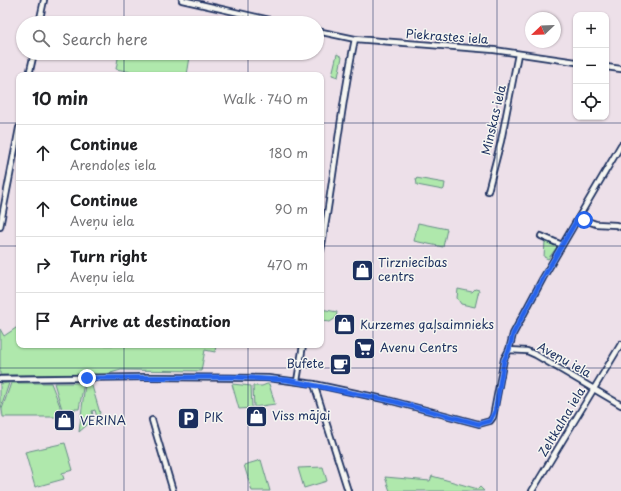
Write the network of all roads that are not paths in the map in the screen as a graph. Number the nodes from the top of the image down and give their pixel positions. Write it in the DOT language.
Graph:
graph roads {
  1 [pos="44,0"];
  2 [pos="182,0"];
  3 [pos="41,16"];
  4 [pos="252,16"];
  5 [pos="324,33"];
  6 [pos="355,40"];
  7 [pos="518,54"];
  8 [pos="32,60"];
  9 [pos="573,62"];
  10 [pos="609,67"];
  11 [pos="621,69"];
  12 [pos="30,72"];
  13 [pos="16,144"];
  14 [pos="621,145"];
  15 [pos="488,191"];
  16 [pos="578,218"];
  17 [pos="0,227"];
  18 [pos="621,227"];
  19 [pos="324,233"];
  20 [pos="542,236"];
  21 [pos="562,245"];
  22 [pos="621,344"];
  23 [pos="302,348"];
  24 [pos="509,350"];
  25 [pos="0,379"];
  26 [pos="297,381"];
  27 [pos="314,384"];
  28 [pos="594,388"];
  29 [pos="621,405"];
  30 [pos="152,420"];
  31 [pos="173,491"];
  32 [pos="348,491"];
  33 [pos="532,491"];
  1 -- 3 [label="street"];
  2 -- 4 [label="street"];
  5 -- 6 [label="street, Piekrastes iela"];
  6 -- 7 [label="street, Piekrastes iela"];
  6 -- 19 [label="street"];
  7 -- 9 [label="street, Piekrastes iela"];
  7 -- 15 [label="street, Minskas iela"];
  8 -- 12 [label="street"];
  10 -- 11 [label="street"];
  13 -- 17 [label="street"];
  14 -- 16 [label="street"];
  16 -- 18 [label="street"];
  16 -- 21 [label="street"];
  20 -- 21 [label="street"];
  21 -- 24 [label="street"];
  22 -- 28 [label="street, Zeltkalna iela"];
  23 -- 26 [label="street"];
  24 -- 27 [label="street"];
  24 -- 28 [label="street, Aveņu iela"];
  25 -- 26 [label="street"];
  26 -- 27 [label="street"];
  27 -- 32 [label="street"];
  28 -- 29 [label="street, Aveņu iela"];
  28 -- 33 [label="street, Zeltkalna iela"];
  30 -- 31 [label="street"];
}
